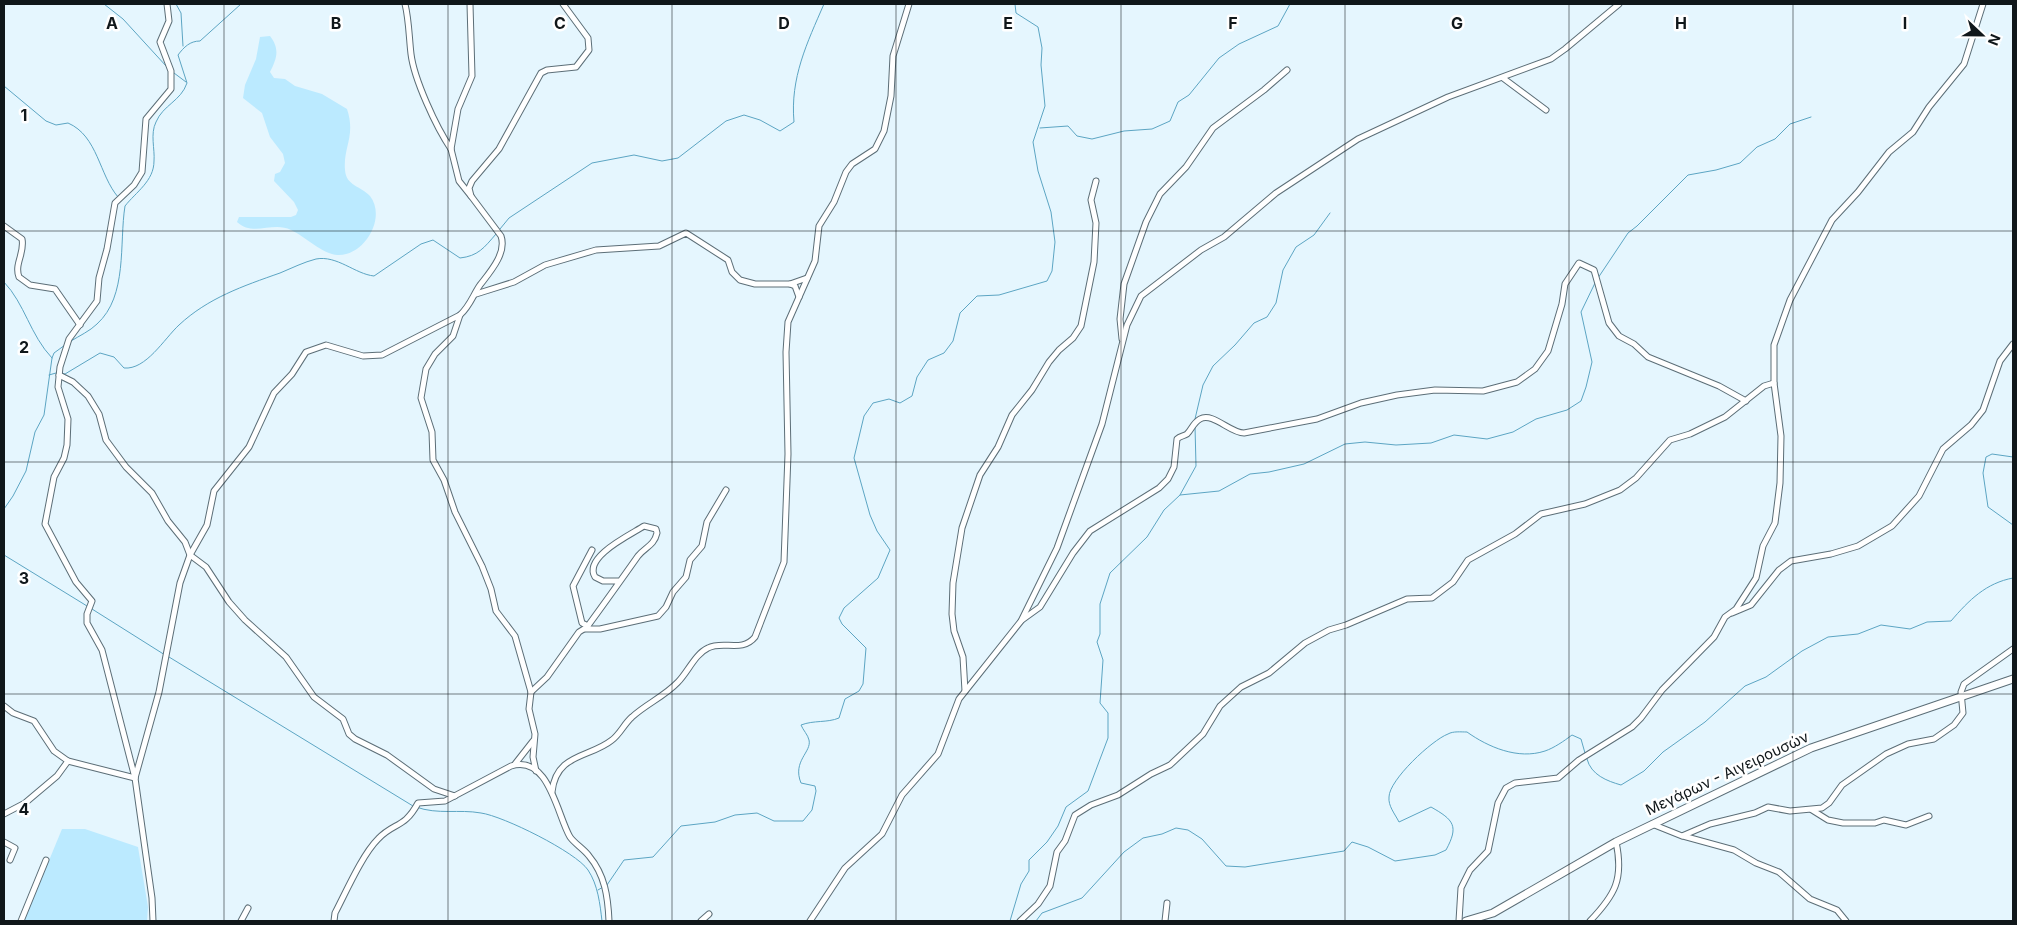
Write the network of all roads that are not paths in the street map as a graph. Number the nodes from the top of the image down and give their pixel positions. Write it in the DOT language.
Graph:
graph roads {
  1 [pos="167,4"];
  2 [pos="405,4"];
  3 [pos="470,4"];
  4 [pos="563,4"];
  5 [pos="909,4"];
  6 [pos="1619,4"];
  7 [pos="1983,4"];
  8 [pos="1287,70"];
  9 [pos="1502,78"];
  10 [pos="1546,110"];
  11 [pos="451,149"];
  12 [pos="1096,181"];
  13 [pos="471,196"];
  14 [pos="4,226"];
  15 [pos="807,278"];
  16 [pos="790,284"];
  17 [pos="476,294"];
  18 [pos="799,297"];
  19 [pos="460,315"];
  20 [pos="80,325"];
  21 [pos="1122,339"];
  22 [pos="2013,344"];
  23 [pos="59,375"];
  24 [pos="1774,383"];
  25 [pos="1746,401"];
  26 [pos="726,490"];
  27 [pos="592,550"];
  28 [pos="190,555"];
  29 [pos="620,581"];
  30 [pos="1732,613"];
  31 [pos="1021,621"];
  32 [pos="586,628"];
  33 [pos="2013,649"];
  34 [pos="2013,679"];
  35 [pos="531,692"];
  36 [pos="965,692"];
  37 [pos="1962,697"];
  38 [pos="4,706"];
  39 [pos="534,739"];
  40 [pos="68,761"];
  41 [pos="511,766"];
  42 [pos="536,771"];
  43 [pos="135,778"];
  44 [pos="552,792"];
  45 [pos="455,796"];
  46 [pos="1812,810"];
  47 [pos="4,814"];
  48 [pos="1929,816"];
  49 [pos="1652,824"];
  50 [pos="1683,836"];
  51 [pos="4,842"];
  52 [pos="1616,842"];
  53 [pos="10,860"];
  54 [pos="46,860"];
  55 [pos="1168,903"];
  56 [pos="248,908"];
  57 [pos="709,914"];
  58 [pos="21,921"];
  59 [pos="153,921"];
  60 [pos="241,921"];
  61 [pos="334,921"];
  62 [pos="609,921"];
  63 [pos="701,921"];
  64 [pos="810,921"];
  65 [pos="1020,921"];
  66 [pos="1165,921"];
  67 [pos="1459,921"];
  68 [pos="1466,921"];
  69 [pos="1590,921"];
  70 [pos="1846,921"];
  1 -- 20 [label="street"];
  2 -- 11 [label="street"];
  3 -- 11 [label="street"];
  4 -- 13 [label="street"];
  5 -- 15 [label="street"];
  6 -- 9 [label="street"];
  7 -- 24 [label="street"];
  8 -- 21 [label="street"];
  9 -- 10 [label="street"];
  9 -- 21 [label="street"];
  11 -- 13 [label="street"];
  12 -- 36 [label="street"];
  13 -- 17 [label="street"];
  14 -- 20 [label="street"];
  15 -- 16 [label="street"];
  15 -- 18 [label="street"];
  16 -- 17 [label="street"];
  16 -- 18 [label="street"];
  17 -- 19 [label="street"];
  18 -- 44 [label="street"];
  19 -- 28 [label="street"];
  19 -- 35 [label="street"];
  20 -- 23 [label="street"];
  21 -- 31 [label="street"];
  22 -- 30 [label="street"];
  23 -- 28 [label="street"];
  23 -- 43 [label="street"];
  24 -- 25 [label="street"];
  24 -- 30 [label="street"];
  25 -- 31 [label="street"];
  25 -- 65 [label="street"];
  26 -- 32 [label="street"];
  27 -- 32 [label="street"];
  28 -- 43 [label="street"];
  28 -- 45 [label="street"];
  29 -- 29 [label="street"];
  29 -- 32 [label="street"];
  30 -- 67 [label="street"];
  31 -- 36 [label="street"];
  32 -- 35 [label="street"];
  33 -- 37 [label="street"];
  34 -- 37 [label="main road, Μεγάρων - Αιγειρουσών"];
  35 -- 39 [label="street"];
  36 -- 64 [label="street"];
  37 -- 46 [label="street"];
  37 -- 49 [label="main road, Μεγάρων - Αιγειρουσών"];
  38 -- 40 [label="street"];
  39 -- 41 [label="street"];
  39 -- 42 [label="street"];
  40 -- 43 [label="street"];
  40 -- 47 [label="street"];
  41 -- 42 [label="street"];
  41 -- 45 [label="street"];
  42 -- 44 [label="street"];
  43 -- 59 [label="street"];
  44 -- 62 [label="street"];
  45 -- 61 [label="street"];
  46 -- 48 [label="street"];
  46 -- 50 [label="street"];
  49 -- 50 [label="street"];
  49 -- 52 [label="main road, Μεγάρων - Αιγειρουσών"];
  50 -- 70 [label="street"];
  51 -- 53 [label="street"];
  52 -- 68 [label="main road, Μεγάρων - Αιγειρουσών"];
  52 -- 69 [label="street"];
  54 -- 58 [label="street"];
  55 -- 66 [label="street"];
  56 -- 60 [label="street"];
  57 -- 63 [label="street"];
}
